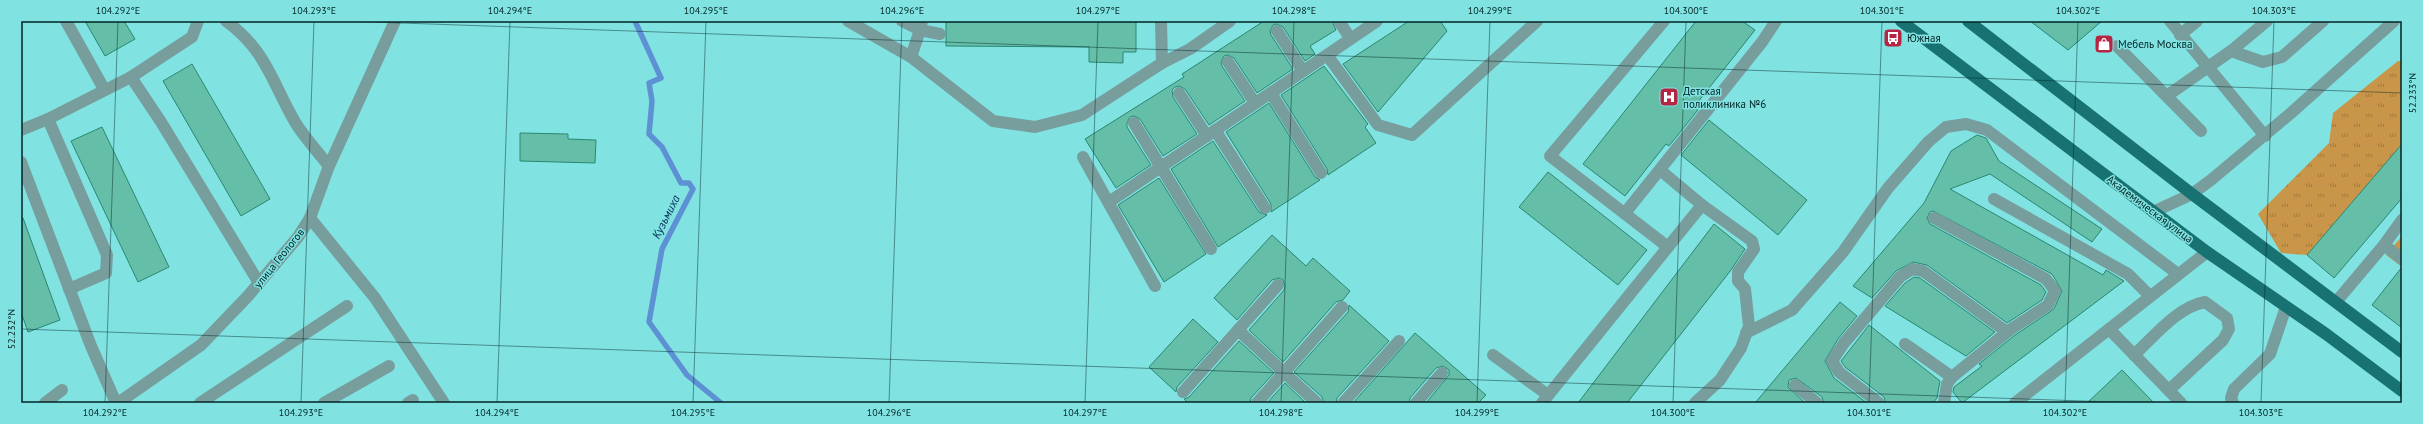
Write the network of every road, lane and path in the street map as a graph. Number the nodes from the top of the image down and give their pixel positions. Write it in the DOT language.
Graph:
graph roads {
  1 [pos="66,21"];
  2 [pos="198,21"];
  3 [pos="226,21"];
  4 [pos="395,21"];
  5 [pos="848,21"];
  6 [pos="902,21"];
  7 [pos="1161,21"];
  8 [pos="1230,21"];
  9 [pos="1339,21"];
  10 [pos="1377,21"];
  11 [pos="1664,21"];
  12 [pos="1901,21"];
  13 [pos="1968,21"];
  14 [pos="2170,21"];
  15 [pos="2197,21"];
  16 [pos="2267,21"];
  17 [pos="2323,21"];
  18 [pos="2394,21"];
  19 [pos="1774,22"];
  20 [pos="1530,23"];
  21 [pos="921,25"];
  22 [pos="1277,31"];
  23 [pos="940,34"];
  24 [pos="2180,35"];
  25 [pos="1350,38"];
  26 [pos="2117,46"];
  27 [pos="2232,51"];
  28 [pos="1327,55"];
  29 [pos="911,57"];
  30 [pos="1228,62"];
  31 [pos="1162,63"];
  32 [pos="2209,66"];
  33 [pos="1304,71"];
  34 [pos="130,77"];
  35 [pos="104,89"];
  36 [pos="1179,93"];
  37 [pos="1271,93"];
  38 [pos="2168,95"];
  39 [pos="1255,103"];
  40 [pos="48,119"];
  41 [pos="1134,123"];
  42 [pos="21,130"];
  43 [pos="2201,131"];
  44 [pos="1211,133"];
  45 [pos="2265,136"];
  46 [pos="1084,157"];
  47 [pos="21,162"];
  48 [pos="329,166"];
  49 [pos="1160,167"];
  50 [pos="1660,170"];
  51 [pos="1321,173"];
  52 [pos="2192,194"];
  53 [pos="1994,199"];
  54 [pos="1109,202"];
  55 [pos="1702,205"];
  56 [pos="1265,208"];
  57 [pos="2153,212"];
  58 [pos="1624,213"];
  59 [pos="310,218"];
  60 [pos="1934,218"];
  61 [pos="2402,220"];
  62 [pos="2384,245"];
  63 [pos="1668,247"];
  64 [pos="1211,249"];
  65 [pos="2207,252"];
  66 [pos="2402,259"];
  67 [pos="2178,274"];
  68 [pos="259,283"];
  69 [pos="1278,285"];
  70 [pos="1155,286"];
  71 [pos="70,289"];
  72 [pos="2150,296"];
  73 [pos="2336,302"];
  74 [pos="347,306"];
  75 [pos="1342,307"];
  76 [pos="2286,307"];
  77 [pos="2109,329"];
  78 [pos="1238,330"];
  79 [pos="2007,332"];
  80 [pos="1746,333"];
  81 [pos="1399,341"];
  82 [pos="1905,344"];
  83 [pos="2402,352"];
  84 [pos="1493,355"];
  85 [pos="2134,355"];
  86 [pos="389,366"];
  87 [pos="1284,372"];
  88 [pos="1442,373"];
  89 [pos="1952,377"];
  90 [pos="1795,385"];
  91 [pos="62,390"];
  92 [pos="2169,390"];
  93 [pos="2402,391"];
  94 [pos="1183,392"];
  95 [pos="1545,399"];
  96 [pos="2021,401"];
  97 [pos="45,403"];
  98 [pos="117,403"];
  99 [pos="200,403"];
  100 [pos="324,403"];
  101 [pos="444,403"];
  102 [pos="1257,403"];
  103 [pos="1317,403"];
  104 [pos="1343,403"];
  105 [pos="1416,403"];
  106 [pos="1695,403"];
  107 [pos="1817,403"];
  108 [pos="1879,403"];
  109 [pos="1944,403"];
  110 [pos="2181,403"];
  111 [pos="2233,403"];
  1 -- 35 [label="street"];
  2 -- 34 [label="street"];
  3 -- 48 [label="street"];
  4 -- 48 [label="street, улица Геологов"];
  5 -- 29 [label="street"];
  6 -- 21 [label="street"];
  7 -- 31 [label="street"];
  8 -- 31 [label="street"];
  9 -- 25 [label="street"];
  10 -- 25 [label="street"];
  11 -- 58 [label="street"];
  12 -- 57 [label="main road, Академическая улица"];
  13 -- 52 [label="main road"];
  14 -- 24 [label="street"];
  15 -- 24 [label="street"];
  16 -- 27 [label="street"];
  17 -- 27 [label="street"];
  18 -- 45 [label="street"];
  19 -- 50 [label="street"];
  20 -- 28 [label="street"];
  21 -- 23 [label="street"];
  21 -- 29 [label="street"];
  22 -- 33 [label="street"];
  24 -- 32 [label="street"];
  25 -- 28 [label="street"];
  26 -- 38 [label="street"];
  27 -- 32 [label="street"];
  28 -- 33 [label="street"];
  29 -- 31 [label="street"];
  30 -- 39 [label="street"];
  32 -- 38 [label="street"];
  32 -- 45 [label="street"];
  33 -- 37 [label="street"];
  34 -- 35 [label="street"];
  34 -- 68 [label="street"];
  35 -- 40 [label="street"];
  36 -- 44 [label="street"];
  37 -- 39 [label="street"];
  37 -- 51 [label="street"];
  38 -- 43 [label="street"];
  39 -- 44 [label="street"];
  40 -- 42 [label="street"];
  40 -- 71 [label="street"];
  41 -- 49 [label="street"];
  44 -- 49 [label="street"];
  44 -- 56 [label="street"];
  45 -- 52 [label="street"];
  46 -- 54 [label="street"];
  47 -- 71 [label="street"];
  48 -- 59 [label="street, улица Геологов"];
  49 -- 54 [label="street"];
  49 -- 64 [label="street"];
  50 -- 55 [label="street"];
  50 -- 58 [label="street"];
  52 -- 57 [label="street"];
  52 -- 73 [label="main road"];
  53 -- 72 [label="street"];
  54 -- 70 [label="street"];
  55 -- 63 [label="street"];
  55 -- 80 [label="street"];
  57 -- 65 [label="main road, Академическая улица"];
  58 -- 63 [label="street"];
  59 -- 68 [label="street, улица Геологов"];
  59 -- 101 [label="street"];
  60 -- 79 [label="street"];
  61 -- 62 [label="street"];
  62 -- 66 [label="street"];
  62 -- 73 [label="street"];
  63 -- 95 [label="street"];
  65 -- 67 [label="street"];
  65 -- 76 [label="main road, Академическая улица"];
  67 -- 72 [label="street"];
  67 -- 80 [label="street"];
  68 -- 98 [label="street, улица Геологов"];
  69 -- 78 [label="street"];
  71 -- 98 [label="street"];
  72 -- 77 [label="street"];
  73 -- 83 [label="main road"];
  74 -- 99 [label="street"];
  75 -- 87 [label="street"];
  76 -- 93 [label="main road, Академическая улица"];
  76 -- 111 [label="street"];
  77 -- 85 [label="street"];
  77 -- 96 [label="street"];
  78 -- 87 [label="street"];
  78 -- 94 [label="street"];
  79 -- 89 [label="street"];
  79 -- 108 [label="street"];
  80 -- 106 [label="street"];
  81 -- 104 [label="street"];
  82 -- 89 [label="street"];
  84 -- 95 [label="street"];
  85 -- 92 [label="street"];
  85 -- 92 [label="street"];
  86 -- 100 [label="street"];
  87 -- 102 [label="street"];
  87 -- 103 [label="street"];
  88 -- 105 [label="street"];
  89 -- 109 [label="street"];
  90 -- 107 [label="street"];
  91 -- 97 [label="street"];
  92 -- 110 [label="street"];
}
